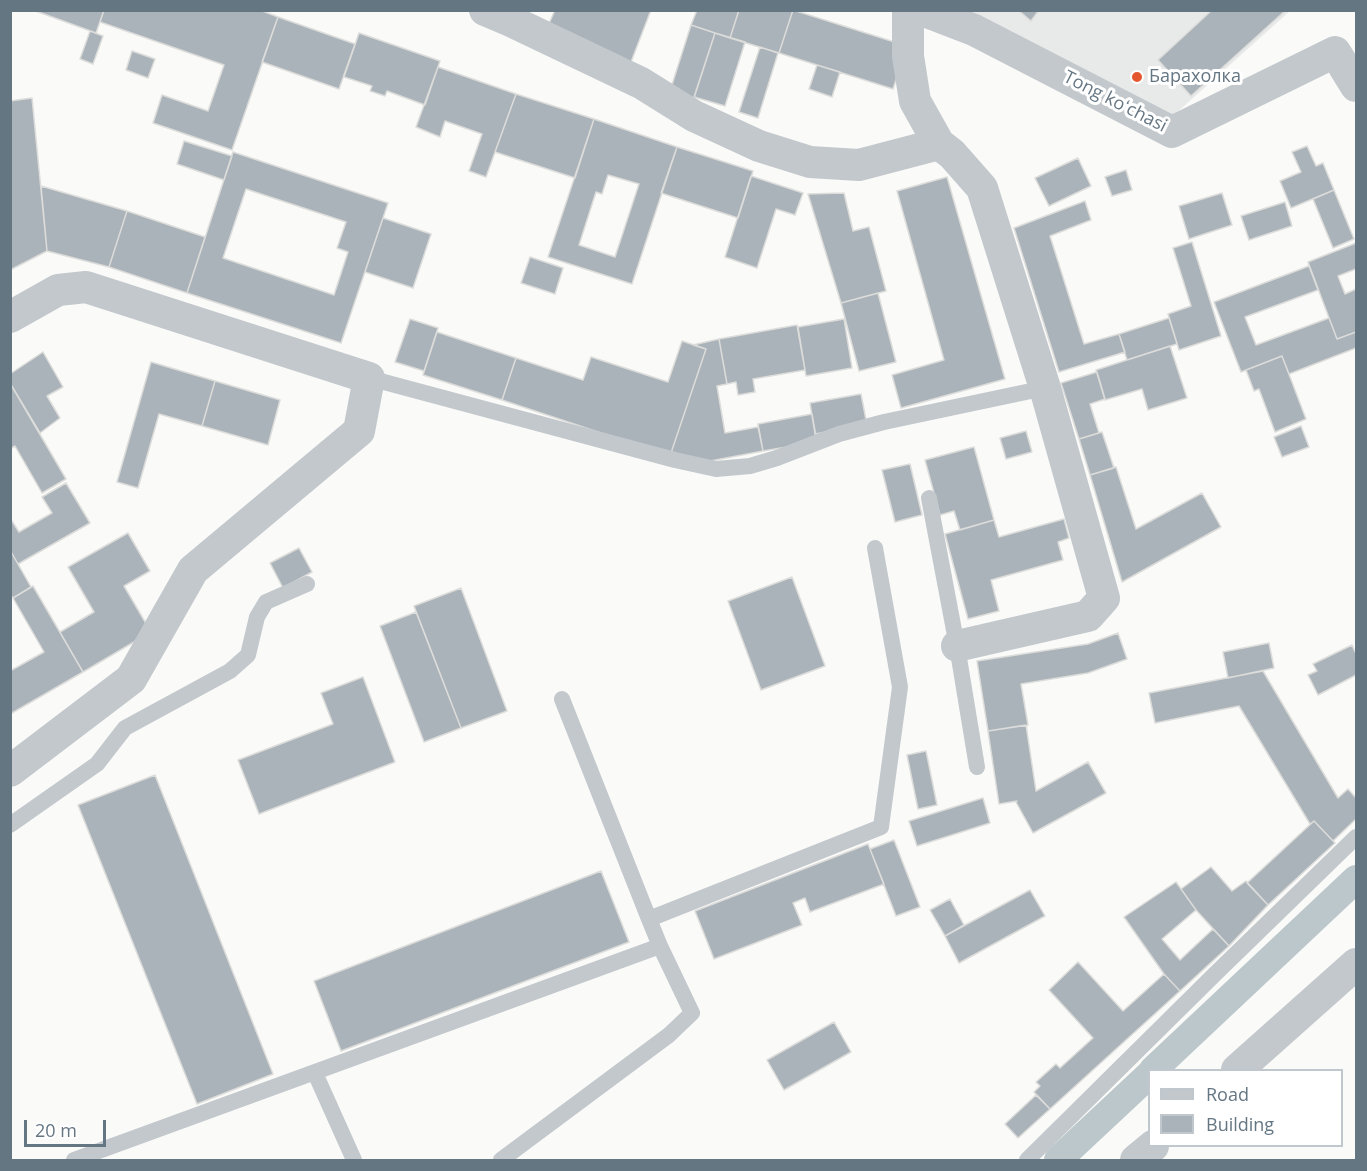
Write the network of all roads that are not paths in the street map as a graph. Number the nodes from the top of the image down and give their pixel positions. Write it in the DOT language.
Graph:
graph roads {
  1 [pos="908,10"];
  2 [pos="922,10"];
  3 [pos="504,14"];
  4 [pos="1356,86"];
  5 [pos="939,144"];
  6 [pos="10,317"];
  7 [pos="369,378"];
  8 [pos="1045,388"];
  9 [pos="929,498"];
  10 [pos="875,548"];
  11 [pos="307,584"];
  12 [pos="957,646"];
  13 [pos="562,699"];
  14 [pos="977,767"];
  15 [pos="10,771"];
  16 [pos="10,825"];
  17 [pos="1356,837"];
  18 [pos="649,919"];
  19 [pos="660,946"];
  20 [pos="1356,964"];
  21 [pos="1239,1069"];
  22 [pos="315,1073"];
  23 [pos="1152,1147"];
  24 [pos="74,1161"];
  25 [pos="354,1161"];
  26 [pos="501,1161"];
  27 [pos="1027,1161"];
  28 [pos="1136,1161"];
  1 -- 5 [label="street"];
  2 -- 4 [label="street, Tong koʻchasi"];
  3 -- 5 [label="street"];
  5 -- 8 [label="street"];
  6 -- 7 [label="street"];
  7 -- 8 [label="lane"];
  7 -- 15 [label="street"];
  8 -- 12 [label="street"];
  9 -- 12 [label="lane"];
  10 -- 18 [label="lane"];
  11 -- 16 [label="lane"];
  12 -- 14 [label="lane"];
  13 -- 18 [label="lane"];
  17 -- 27 [label="lane"];
  18 -- 19 [label="lane"];
  19 -- 22 [label="lane"];
  19 -- 26 [label="lane"];
  20 -- 21 [label="street"];
  22 -- 24 [label="lane"];
  22 -- 25 [label="lane"];
  23 -- 28 [label="street"];
}
